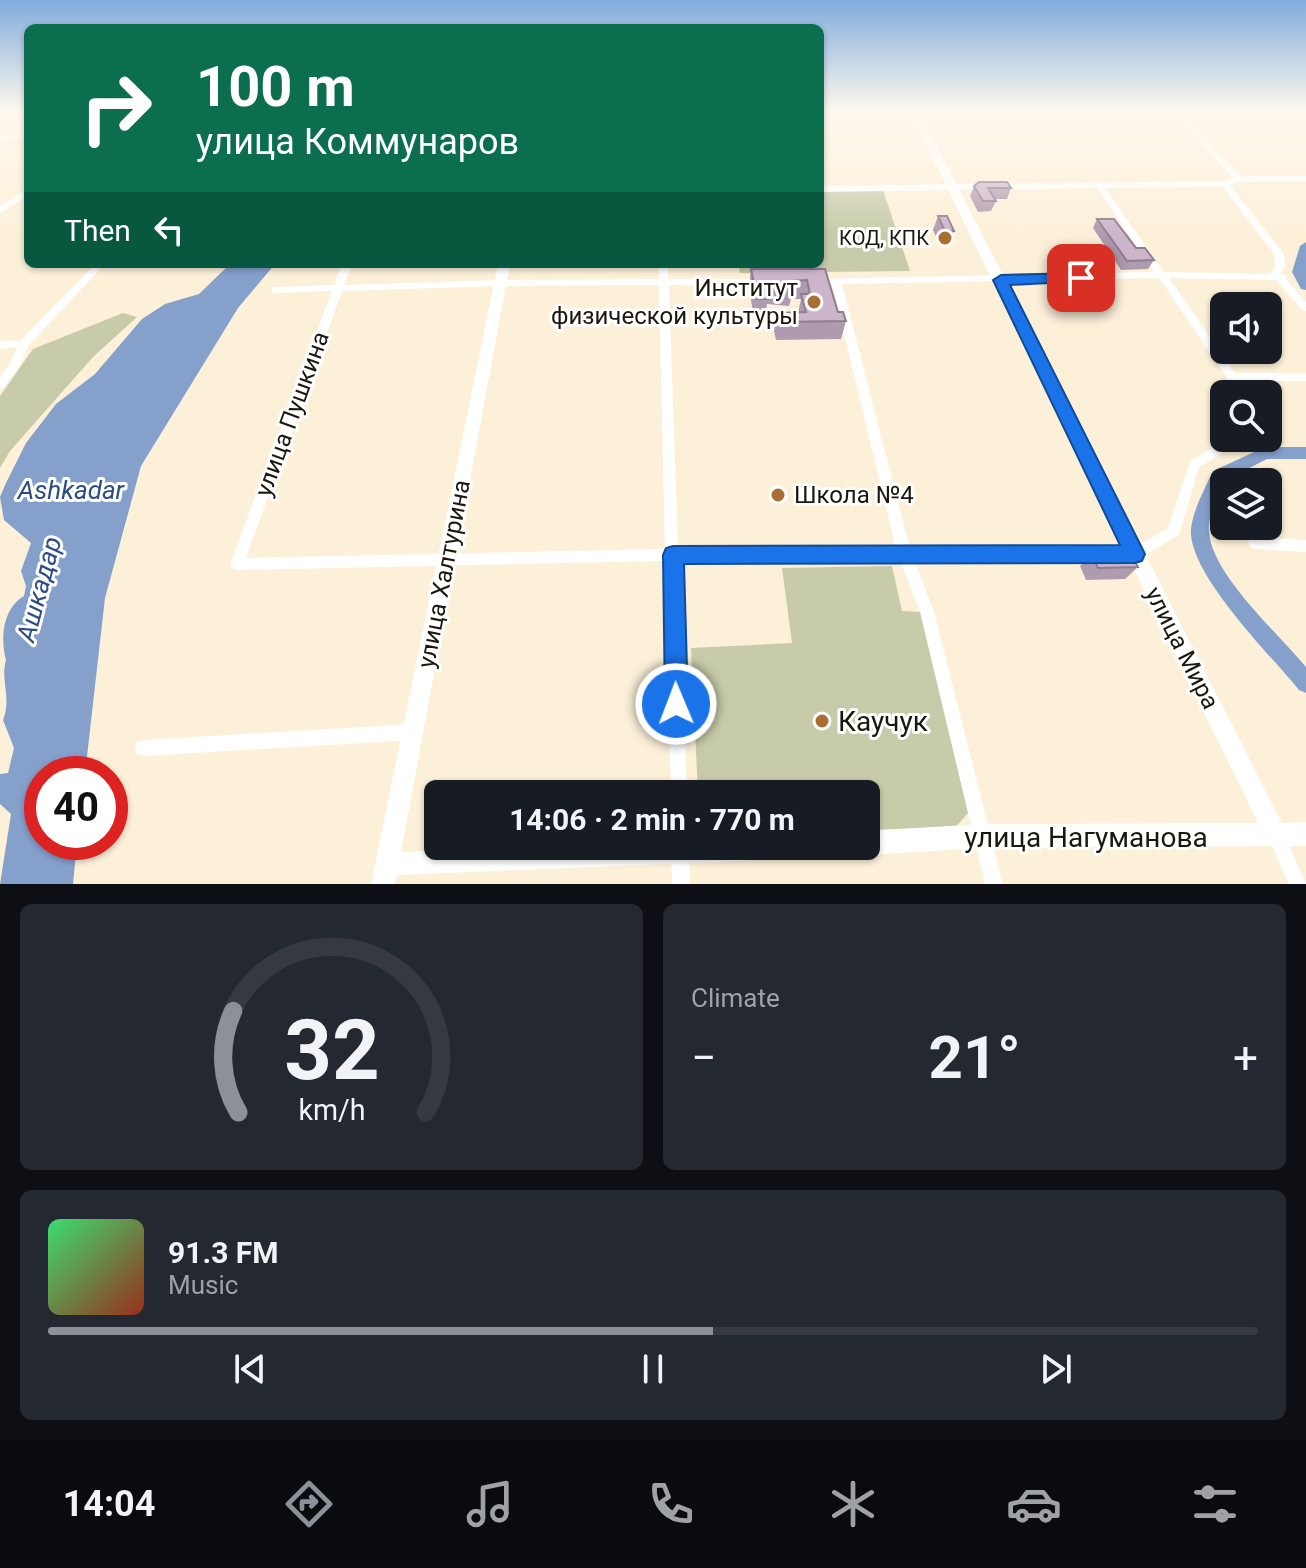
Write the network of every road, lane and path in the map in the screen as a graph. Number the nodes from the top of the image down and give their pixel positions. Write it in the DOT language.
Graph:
graph roads {
  1 [pos="935,153"];
  2 [pos="1215,153"];
  3 [pos="1239,179"];
  4 [pos="1306,179"];
  5 [pos="1225,184"];
  6 [pos="1099,185"];
  7 [pos="952,188"];
  8 [pos="824,189"];
  9 [pos="24,195"];
  10 [pos="0,210"];
  11 [pos="96,268"];
  12 [pos="345,268"];
  13 [pos="663,268"];
  14 [pos="502,274"];
  15 [pos="1161,275"];
  16 [pos="1278,277"];
  17 [pos="1001,280"];
  18 [pos="664,281"];
  19 [pos="773,281"];
  20 [pos="805,281"];
  21 [pos="836,281"];
  22 [pos="337,288"];
  23 [pos="275,290"];
  24 [pos="1306,308"];
  25 [pos="24,343"];
  26 [pos="0,345"];
  27 [pos="1233,377"];
  28 [pos="1306,377"];
  29 [pos="1235,380"];
  30 [pos="0,384"];
  31 [pos="1215,452"];
  32 [pos="1255,543"];
  33 [pos="1306,546"];
  34 [pos="1135,554"];
  35 [pos="673,555"];
  36 [pos="905,556"];
  37 [pos="447,558"];
  38 [pos="413,732"];
  39 [pos="143,748"];
  40 [pos="679,780"];
  41 [pos="1306,834"];
  42 [pos="983,836"];
  43 [pos="1277,837"];
  44 [pos="880,842"];
  45 [pos="557,860"];
  46 [pos="680,860"];
  47 [pos="385,874"];
  48 [pos="681,884"];
  49 [pos="994,884"];
  50 [pos="1298,884"];
  1 -- 7 [label="main road, улица Мира"];
  2 -- 3 [label="street"];
  3 -- 4 [label="street"];
  3 -- 5 [label="street"];
  5 -- 6 [label="street"];
  5 -- 16 [label="street"];
  6 -- 7 [label="street"];
  6 -- 15 [label="street"];
  7 -- 8 [label="street"];
  7 -- 17 [label="main road, улица Мира"];
  9 -- 10 [label="street"];
  11 -- 25 [label="street"];
  12 -- 22 [label="street, улица Пушкина"];
  13 -- 18 [label="street"];
  14 -- 18 [label="street"];
  14 -- 22 [label="street"];
  14 -- 37 [label="main road, улица Халтурина"];
  15 -- 16 [label="street"];
  15 -- 17 [label="street"];
  15 -- 27 [label="street"];
  16 -- 24 [label="street"];
  17 -- 21 [label="street"];
  17 -- 34 [label="main road, улица Мира"];
  18 -- 19 [label="street"];
  18 -- 35 [label="street"];
  20 -- 21 [label="street"];
  21 -- 36 [label="street"];
  22 -- 23 [label="street"];
  22 -- 37 [label="street, улица Пушкина"];
  25 -- 26 [label="street"];
  25 -- 30 [label="street"];
  27 -- 28 [label="street"];
  27 -- 29 [label="street"];
  31 -- 34 [label="street"];
  32 -- 33 [label="street"];
  34 -- 36 [label="street"];
  34 -- 43 [label="main road, улица Мира"];
  35 -- 36 [label="street"];
  35 -- 37 [label="street"];
  35 -- 40 [label="street"];
  36 -- 42 [label="street"];
  37 -- 38 [label="main road, улица Халтурина"];
  38 -- 39 [label="street"];
  38 -- 47 [label="main road, улица Халтурина"];
  41 -- 43 [label="main road, улица Нагуманова"];
  42 -- 43 [label="main road, улица Нагуманова"];
  42 -- 44 [label="main road, улица Нагуманова"];
  42 -- 49 [label="street"];
  43 -- 50 [label="street, улица Мира"];
  45 -- 47 [label="main road"];
  46 -- 48 [label="street"];
}
